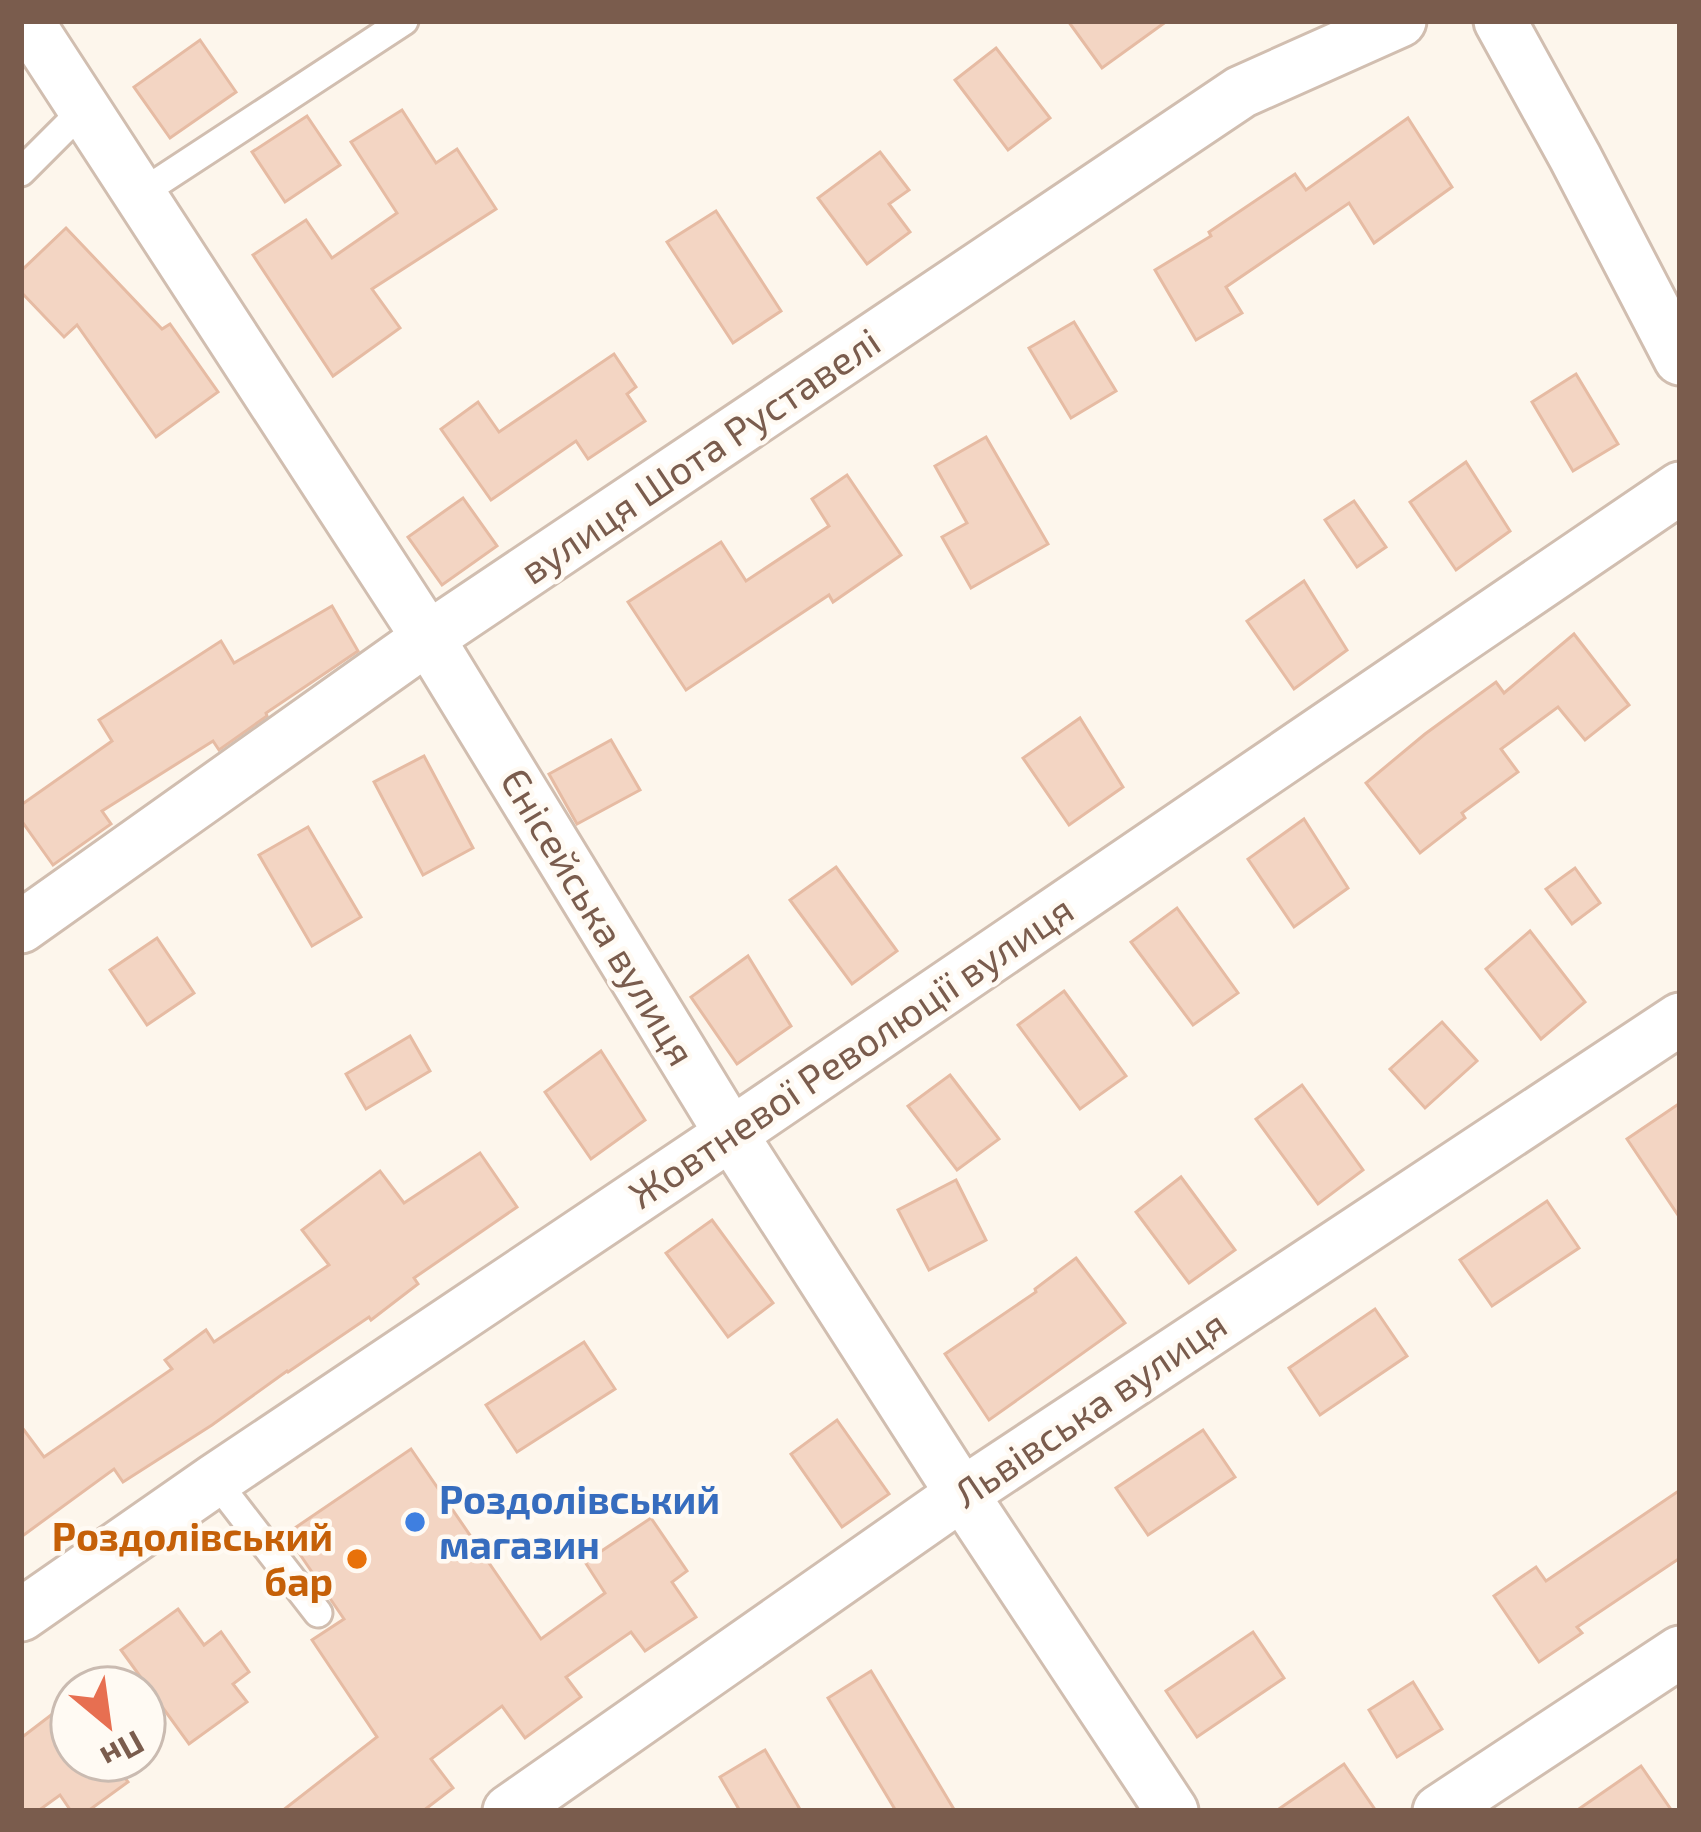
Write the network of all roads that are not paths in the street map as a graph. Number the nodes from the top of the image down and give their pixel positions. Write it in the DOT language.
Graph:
graph roads {
  1 [pos="27,21"];
  2 [pos="404,21"];
  3 [pos="1400,21"];
  4 [pos="1500,21"];
  5 [pos="83,110"];
  6 [pos="21,172"];
  7 [pos="140,194"];
  8 [pos="1680,359"];
  9 [pos="1680,488"];
  10 [pos="428,638"];
  11 [pos="21,927"];
  12 [pos="1680,1018"];
  13 [pos="731,1134"];
  14 [pos="215,1480"];
  15 [pos="962,1494"];
  16 [pos="318,1613"];
  17 [pos="21,1615"];
  18 [pos="1680,1652"];
  19 [pos="509,1811"];
  20 [pos="1172,1811"];
  21 [pos="1438,1811"];
  1 -- 5 [label="street, Єнісейська вулиця"];
  2 -- 7 [label="lane"];
  3 -- 10 [label="street, вулиця Шота Руставелі"];
  4 -- 8 [label="street"];
  5 -- 6 [label="lane"];
  5 -- 7 [label="street, Єнісейська вулиця"];
  7 -- 10 [label="street, Єнісейська вулиця"];
  9 -- 13 [label="street, Жовтневої Революції вулиця"];
  10 -- 11 [label="street, вулиця Шота Руставелі"];
  10 -- 13 [label="street, Єнісейська вулиця"];
  12 -- 15 [label="street, Львівська вулиця"];
  13 -- 14 [label="street, Жовтневої Революції вулиця"];
  13 -- 15 [label="street, Єнісейська вулиця"];
  14 -- 16 [label="lane"];
  14 -- 17 [label="street, Жовтневої Революції вулиця"];
  15 -- 19 [label="street, Львівська вулиця"];
  15 -- 20 [label="street, Єнісейська вулиця"];
  18 -- 21 [label="street"];
}
